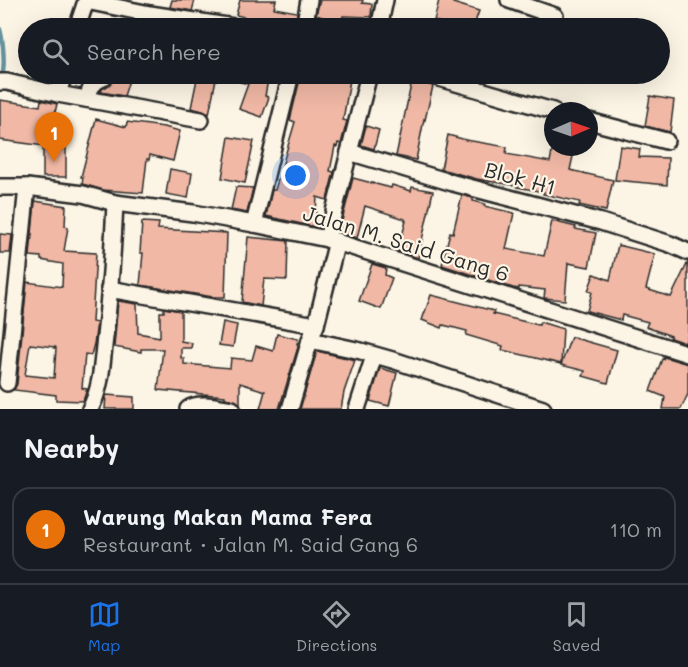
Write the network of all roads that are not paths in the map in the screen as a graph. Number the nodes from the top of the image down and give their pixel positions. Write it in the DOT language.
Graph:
graph roads {
  1 [pos="85,0"];
  2 [pos="309,0"];
  3 [pos="385,0"];
  4 [pos="509,0"];
  5 [pos="555,16"];
  6 [pos="80,18"];
  7 [pos="176,18"];
  8 [pos="306,18"];
  9 [pos="381,18"];
  10 [pos="4,82"];
  11 [pos="61,84"];
  12 [pos="93,84"];
  13 [pos="289,84"];
  14 [pos="367,84"];
  15 [pos="460,84"];
  16 [pos="58,94"];
  17 [pos="87,99"];
  18 [pos="544,108"];
  19 [pos="201,120"];
  20 [pos="598,123"];
  21 [pos="666,141"];
  22 [pos="350,152"];
  23 [pos="0,187"];
  24 [pos="27,187"];
  25 [pos="115,203"];
  26 [pos="254,224"];
  27 [pos="332,240"];
  28 [pos="683,250"];
  29 [pos="109,289"];
  30 [pos="316,325"];
  31 [pos="310,340"];
  32 [pos="688,354"];
  33 [pos="374,356"];
  34 [pos="7,383"];
  35 [pos="90,409"];
  36 [pos="188,409"];
  37 [pos="232,409"];
  38 [pos="290,409"];
  39 [pos="357,409"];
  40 [pos="543,409"];
  1 -- 6 [label="street"];
  1 -- 7 [label="street"];
  2 -- 8 [label="street"];
  3 -- 9 [label="street"];
  4 -- 5 [label="street"];
  10 -- 16 [label="street"];
  11 -- 16 [label="street"];
  12 -- 17 [label="street"];
  13 -- 26 [label="street"];
  14 -- 22 [label="street"];
  15 -- 18 [label="street"];
  16 -- 17 [label="street"];
  17 -- 19 [label="street"];
  20 -- 21 [label="street"];
  22 -- 27 [label="street"];
  22 -- 28 [label="street, Blok H1"];
  23 -- 24 [label="street, Jalan M. Said Gang 6"];
  24 -- 25 [label="street, Jalan M. Said Gang 6"];
  24 -- 34 [label="street"];
  25 -- 26 [label="street, Jalan M. Said Gang 6"];
  25 -- 29 [label="street"];
  26 -- 27 [label="street, Jalan M. Said Gang 6"];
  27 -- 30 [label="street"];
  27 -- 32 [label="street, Jalan M. Said Gang 6"];
  29 -- 30 [label="street"];
  29 -- 35 [label="street"];
  30 -- 31 [label="street"];
  31 -- 33 [label="street"];
  31 -- 38 [label="street"];
  33 -- 39 [label="street"];
  33 -- 40 [label="street"];
  36 -- 37 [label="street"];
}
